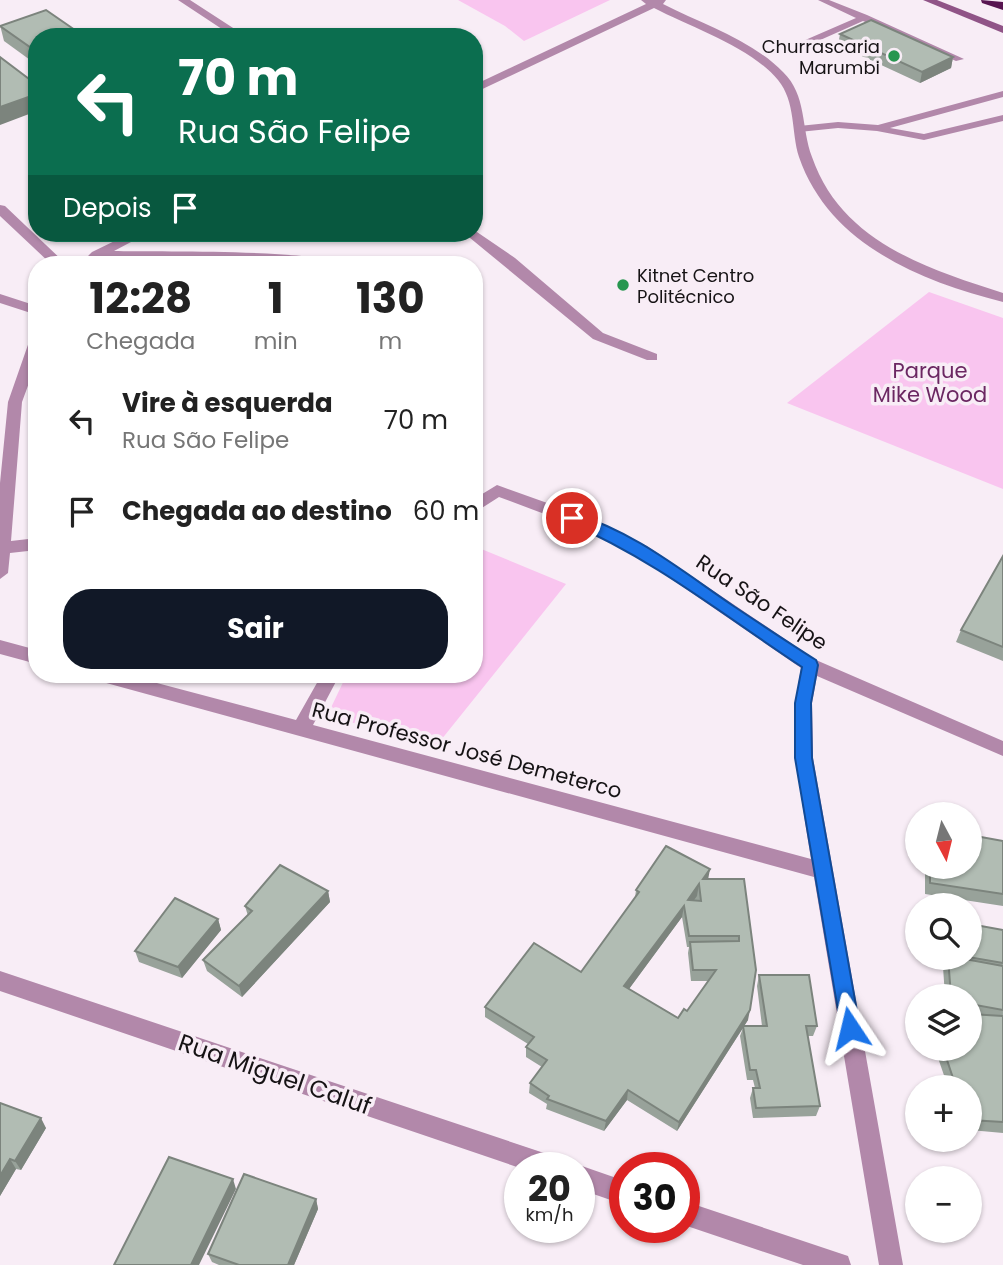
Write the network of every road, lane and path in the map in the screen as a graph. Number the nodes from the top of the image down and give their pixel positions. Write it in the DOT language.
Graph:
graph roads {
  1 [pos="183,0"];
  2 [pos="822,0"];
  3 [pos="928,0"];
  4 [pos="987,0"];
  5 [pos="654,1"];
  6 [pos="1003,6"];
  7 [pos="864,17"];
  8 [pos="228,28"];
  9 [pos="1003,30"];
  10 [pos="806,43"];
  11 [pos="959,59"];
  12 [pos="483,86"];
  13 [pos="1003,94"];
  14 [pos="1003,118"];
  15 [pos="877,128"];
  16 [pos="799,130"];
  17 [pos="0,209"];
  18 [pos="28,235"];
  19 [pos="35,242"];
  20 [pos="125,242"];
  21 [pos="482,242"];
  22 [pos="50,256"];
  23 [pos="99,256"];
  24 [pos="0,298"];
  25 [pos="1003,298"];
  26 [pos="28,308"];
  27 [pos="28,357"];
  28 [pos="652,357"];
  29 [pos="7,400"];
  30 [pos="483,501"];
  31 [pos="28,545"];
  32 [pos="2,548"];
  33 [pos="0,573"];
  34 [pos="0,647"];
  35 [pos="28,655"];
  36 [pos="810,665"];
  37 [pos="132,683"];
  38 [pos="326,683"];
  39 [pos="301,729"];
  40 [pos="1003,750"];
  41 [pos="823,871"];
  42 [pos="0,981"];
  43 [pos="506,1152"];
  44 [pos="700,1218"];
  45 [pos="839,1265"];
  46 [pos="891,1265"];
  1 -- 8 [label="street"];
  2 -- 7 [label="lane"];
  3 -- 9 [label="main road"];
  4 -- 6 [label="highway"];
  5 -- 12 [label="street"];
  5 -- 16 [label="street"];
  7 -- 10 [label="lane"];
  7 -- 11 [label="lane"];
  13 -- 15 [label="lane"];
  14 -- 15 [label="lane"];
  15 -- 16 [label="lane"];
  16 -- 25 [label="street"];
  17 -- 18 [label="street"];
  19 -- 22 [label="street"];
  20 -- 23 [label="street"];
  21 -- 28 [label="street"];
  24 -- 26 [label="street"];
  27 -- 29 [label="street"];
  29 -- 32 [label="street"];
  30 -- 36 [label="street, Rua São Felipe"];
  31 -- 32 [label="street"];
  32 -- 33 [label="street"];
  34 -- 35 [label="street"];
  36 -- 40 [label="street, Rua São Felipe"];
  36 -- 41 [label="street"];
  37 -- 39 [label="street, Rua Professor José Demeterco"];
  38 -- 39 [label="street"];
  39 -- 41 [label="street, Rua Professor José Demeterco"];
  41 -- 46 [label="street"];
  42 -- 43 [label="street, Rua Miguel Caluf"];
  44 -- 45 [label="street"];
}
